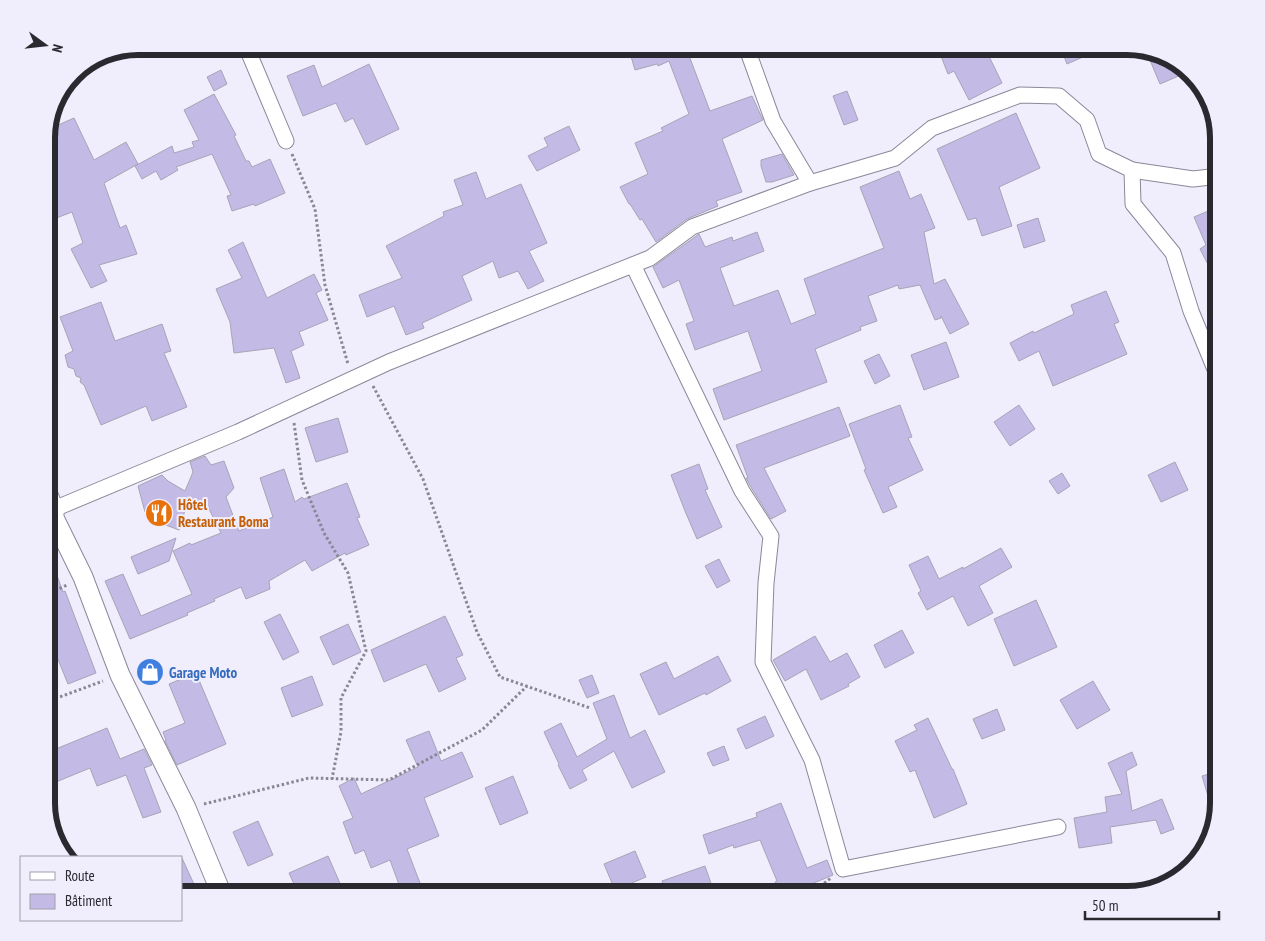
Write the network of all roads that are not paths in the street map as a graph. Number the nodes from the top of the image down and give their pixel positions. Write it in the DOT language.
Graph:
graph roads {
  1 [pos="250,55"];
  2 [pos="749,55"];
  3 [pos="286,141"];
  4 [pos="1132,170"];
  5 [pos="1210,177"];
  6 [pos="810,183"];
  7 [pos="633,265"];
  8 [pos="1210,357"];
  9 [pos="55,509"];
  10 [pos="55,520"];
  11 [pos="1058,827"];
  12 [pos="218,886"];
  1 -- 3 [label="street"];
  2 -- 6 [label="street"];
  4 -- 5 [label="street"];
  4 -- 6 [label="street"];
  4 -- 8 [label="street"];
  6 -- 7 [label="street"];
  7 -- 9 [label="street"];
  7 -- 11 [label="street"];
  10 -- 12 [label="street"];
}
